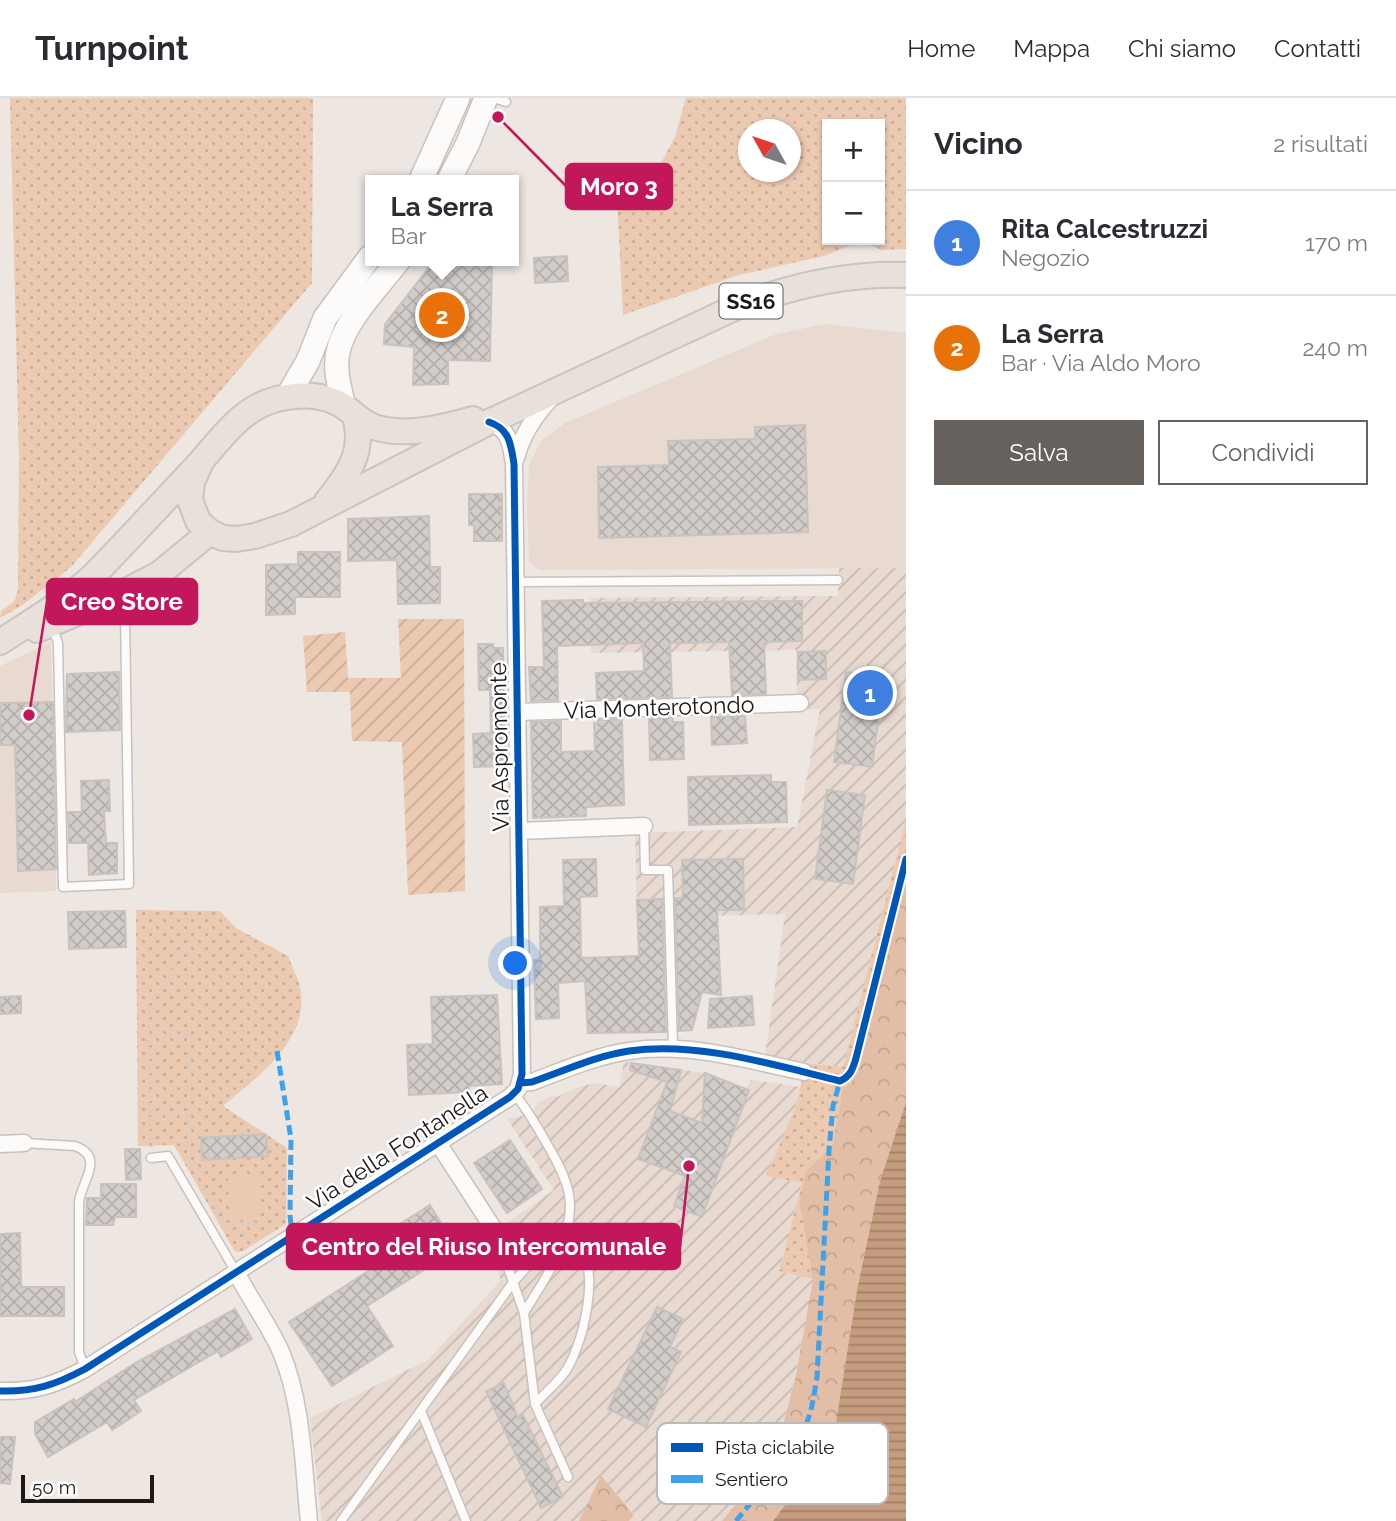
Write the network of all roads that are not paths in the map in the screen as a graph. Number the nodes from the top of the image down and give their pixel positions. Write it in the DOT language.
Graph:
graph roads {
  1 [pos="458,98"];
  2 [pos="494,98"];
  3 [pos="496,100"];
  4 [pos="423,175"];
  5 [pos="452,175"];
  6 [pos="365,264"];
  7 [pos="394,266"];
  8 [pos="906,275"];
  9 [pos="607,367"];
  10 [pos="558,390"];
  11 [pos="287,397"];
  12 [pos="349,411"];
  13 [pos="489,422"];
  14 [pos="202,460"];
  15 [pos="514,464"];
  16 [pos="325,505"];
  17 [pos="210,532"];
  18 [pos="838,580"];
  19 [pos="516,582"];
  20 [pos="117,596"];
  21 [pos="52,625"];
  22 [pos="0,642"];
  23 [pos="800,703"];
  24 [pos="517,712"];
  25 [pos="643,827"];
  26 [pos="519,831"];
  27 [pos="673,1048"];
  28 [pos="804,1072"];
  29 [pos="518,1088"];
  30 [pos="24,1143"];
  31 [pos="438,1143"];
  32 [pos="0,1144"];
  33 [pos="152,1158"];
  34 [pos="568,1223"];
  35 [pos="495,1231"];
  36 [pos="236,1272"];
  37 [pos="514,1281"];
  38 [pos="524,1313"];
  39 [pos="85,1369"];
  40 [pos="0,1391"];
  41 [pos="535,1404"];
  42 [pos="421,1411"];
  43 [pos="568,1477"];
  44 [pos="309,1521"];
  45 [pos="341,1521"];
  46 [pos="466,1521"];
  1 -- 4 [label="street"];
  2 -- 3 [label="lane"];
  3 -- 5 [label="street"];
  6 -- 11 [label="street"];
  7 -- 12 [label="street"];
  8 -- 9 [label="main road, SS16"];
  9 -- 10 [label="main road, SS16"];
  9 -- 12 [label="main road, SS16"];
  10 -- 13 [label="main road, SS16"];
  10 -- 15 [label="street, Via Aspromonte"];
  11 -- 12 [label="main road, SS16"];
  11 -- 14 [label="main road, SS16"];
  12 -- 16 [label="main road, SS16"];
  13 -- 15 [label="street, Via Aspromonte"];
  13 -- 16 [label="main road, SS16"];
  14 -- 17 [label="main road, SS16"];
  14 -- 22 [label="main road, SS16"];
  15 -- 19 [label="street, Via Aspromonte"];
  16 -- 17 [label="main road, SS16"];
  17 -- 20 [label="main road, SS16"];
  18 -- 19 [label="lane"];
  19 -- 24 [label="street, Via Aspromonte"];
  20 -- 21 [label="main road, SS16"];
  20 -- 21 [label="lane"];
  21 -- 22 [label="main road, SS16"];
  23 -- 24 [label="street, Via Monterotondo"];
  24 -- 26 [label="street, Via Aspromonte"];
  25 -- 26 [label="street"];
  25 -- 27 [label="lane"];
  26 -- 29 [label="street, Via Aspromonte"];
  27 -- 28 [label="street, Via della Fontanella"];
  27 -- 29 [label="street, Via della Fontanella"];
  29 -- 31 [label="street, Via della Fontanella"];
  29 -- 34 [label="lane"];
  30 -- 32 [label="street"];
  30 -- 39 [label="lane"];
  31 -- 35 [label="street, Via della Fontanella"];
  31 -- 36 [label="street, Via della Fontanella"];
  33 -- 36 [label="lane"];
  34 -- 37 [label="lane"];
  34 -- 38 [label="lane"];
  34 -- 41 [label="lane"];
  35 -- 37 [label="lane"];
  36 -- 39 [label="street, Via della Fontanella"];
  36 -- 44 [label="street"];
  37 -- 38 [label="lane"];
  37 -- 42 [label="lane"];
  38 -- 41 [label="lane"];
  39 -- 40 [label="street, Via della Fontanella"];
  41 -- 43 [label="lane"];
  42 -- 45 [label="lane"];
  42 -- 46 [label="lane"];
}
